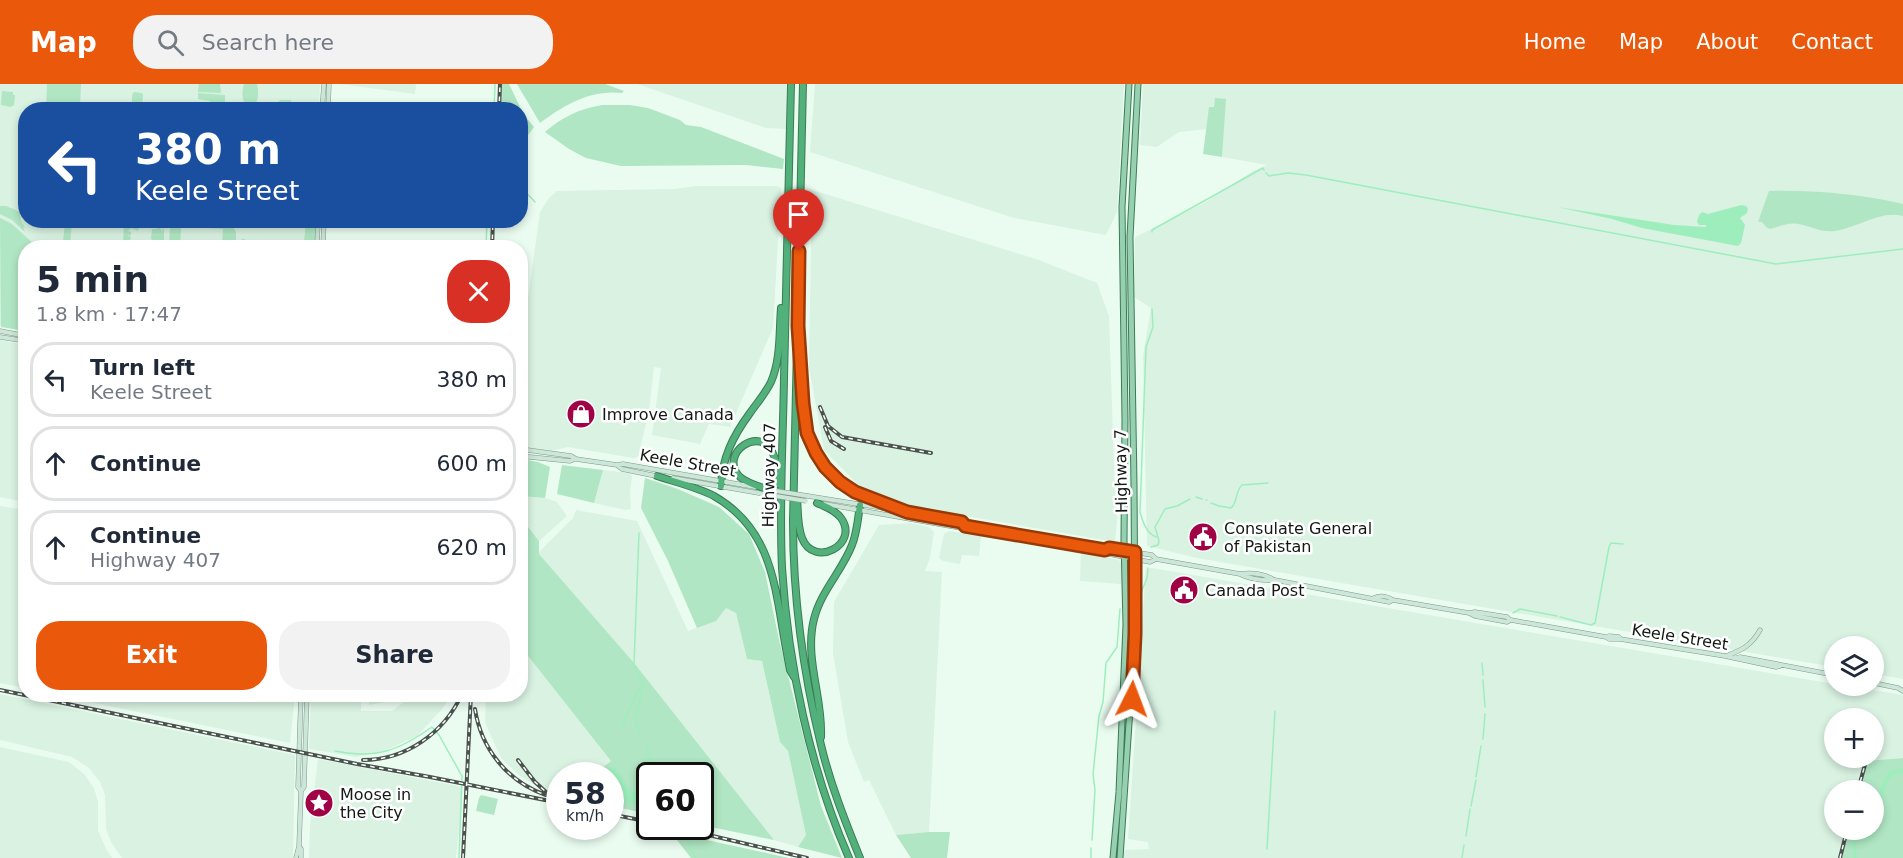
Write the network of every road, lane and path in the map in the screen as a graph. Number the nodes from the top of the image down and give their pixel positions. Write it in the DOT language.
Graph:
graph roads {
  1 [pos="324,84"];
  2 [pos="329,84"];
  3 [pos="791,84"];
  4 [pos="803,84"];
  5 [pos="1130,84"];
  6 [pos="1138,84"];
  7 [pos="323,102"];
  8 [pos="328,102"];
  9 [pos="787,263"];
  10 [pos="798,326"];
  11 [pos="0,331"];
  12 [pos="18,334"];
  13 [pos="0,337"];
  14 [pos="18,340"];
  15 [pos="528,450"];
  16 [pos="528,457"];
  17 [pos="576,459"];
  18 [pos="617,465"];
  19 [pos="794,472"];
  20 [pos="657,476"];
  21 [pos="721,484"];
  22 [pos="770,492"];
  23 [pos="807,498"];
  24 [pos="817,503"];
  25 [pos="859,507"];
  26 [pos="781,508"];
  27 [pos="907,512"];
  28 [pos="965,526"];
  29 [pos="1135,552"];
  30 [pos="1124,554"];
  31 [pos="1156,558"];
  32 [pos="1135,559"];
  33 [pos="1760,630"];
  34 [pos="1725,656"];
  35 [pos="1824,674"];
  36 [pos="797,682"];
  37 [pos="1884,685"];
  38 [pos="1901,688"];
  39 [pos="301,702"];
  40 [pos="307,702"];
  41 [pos="821,747"];
  42 [pos="301,791"];
  43 [pos="298,858"];
  44 [pos="849,858"];
  45 [pos="860,858"];
  46 [pos="1113,858"];
  47 [pos="1120,858"];
  1 -- 7 [label="main road"];
  2 -- 8 [label="main road"];
  3 -- 9 [label="highway, Highway 407"];
  4 -- 10 [label="highway, Highway 407"];
  5 -- 30 [label="main road, Highway 7"];
  6 -- 29 [label="main road, Highway 7"];
  9 -- 21 [label="highway"];
  9 -- 26 [label="highway, Highway 407"];
  10 -- 19 [label="highway, Highway 407"];
  10 -- 27 [label="highway"];
  11 -- 12 [label="main road"];
  13 -- 14 [label="main road"];
  15 -- 17 [label="main road, Keele Street"];
  16 -- 17 [label="main road, Keele Street"];
  17 -- 18 [label="main road, Keele Street"];
  18 -- 20 [label="main road, Keele Street"];
  18 -- 21 [label="main road, Keele Street"];
  19 -- 24 [label="highway"];
  19 -- 41 [label="highway, Highway 407"];
  20 -- 21 [label="main road, Keele Street"];
  20 -- 36 [label="highway"];
  21 -- 22 [label="main road, Keele Street"];
  22 -- 23 [label="main road, Keele Street, bridge"];
  22 -- 26 [label="highway"];
  23 -- 24 [label="main road, Keele Street"];
  23 -- 25 [label="main road, Keele Street"];
  24 -- 25 [label="main road, Keele Street"];
  25 -- 27 [label="main road, Keele Street"];
  25 -- 28 [label="main road, Keele Street"];
  25 -- 41 [label="highway"];
  26 -- 36 [label="highway, Highway 407"];
  27 -- 28 [label="main road, Keele Street"];
  28 -- 30 [label="main road, Keele Street"];
  29 -- 30 [label="main road, Keele Street"];
  29 -- 31 [label="main road, Keele Street"];
  29 -- 32 [label="main road, Highway 7"];
  30 -- 32 [label="main road, Keele Street"];
  30 -- 46 [label="main road, Highway 7"];
  31 -- 32 [label="main road, Keele Street"];
  31 -- 34 [label="main road, Keele Street"];
  32 -- 47 [label="main road, Highway 7"];
  33 -- 34 [label="main road"];
  34 -- 35 [label="main road, Keele Street"];
  36 -- 44 [label="highway, Highway 407"];
  37 -- 38 [label="main road"];
  39 -- 42 [label="main road"];
  40 -- 42 [label="main road"];
  41 -- 45 [label="highway, Highway 407"];
  42 -- 43 [label="main road"];
}
